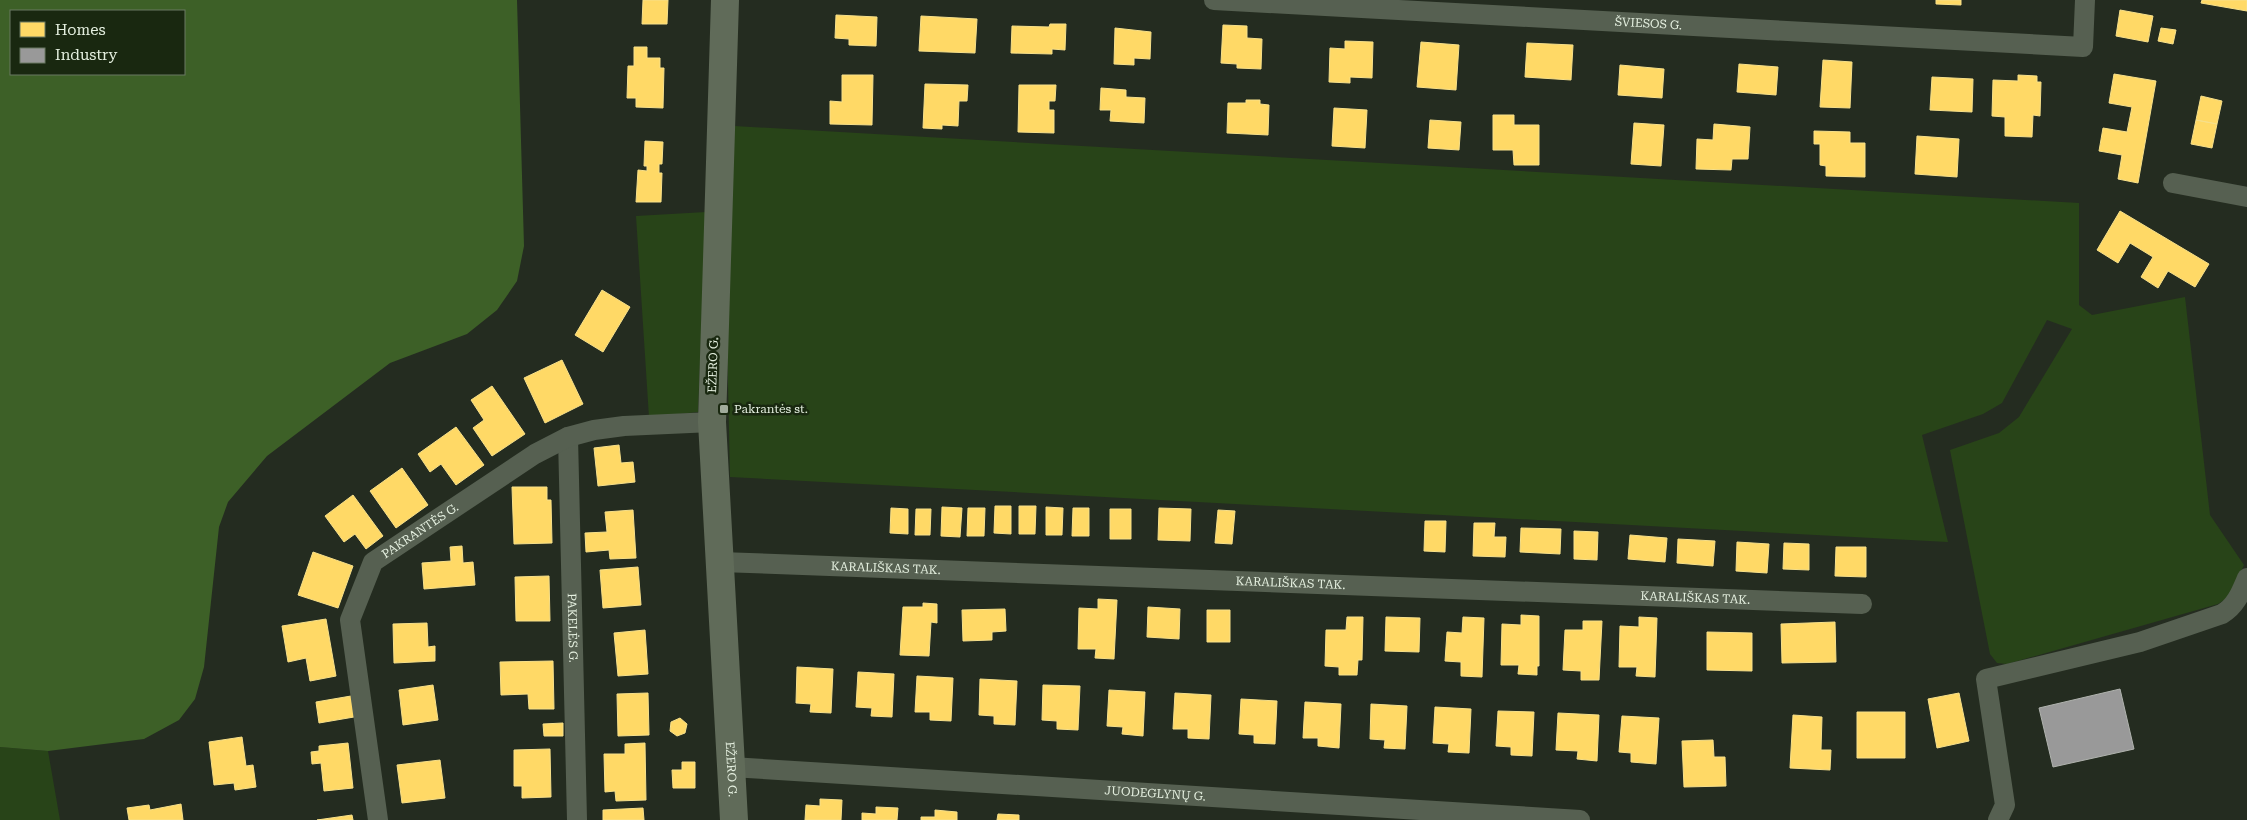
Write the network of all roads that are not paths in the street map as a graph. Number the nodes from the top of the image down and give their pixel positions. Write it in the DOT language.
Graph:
graph roads {
  1 [pos="725,0"];
  2 [pos="1214,0"];
  3 [pos="2085,0"];
  4 [pos="2173,183"];
  5 [pos="2247,197"];
  6 [pos="712,422"];
  7 [pos="568,438"];
  8 [pos="720,562"];
  9 [pos="2247,578"];
  10 [pos="1862,604"];
  11 [pos="731,767"];
  12 [pos="378,820"];
  13 [pos="577,820"];
  14 [pos="734,820"];
  15 [pos="1580,820"];
  16 [pos="1998,820"];
  1 -- 6 [label="main road, EŽERO G."];
  2 -- 3 [label="street, ŠVIESOS G."];
  4 -- 5 [label="street"];
  6 -- 7 [label="street, PAKRANTĖS G."];
  6 -- 8 [label="main road, EŽERO G."];
  7 -- 12 [label="street, PAKRANTĖS G."];
  7 -- 13 [label="street, PAKELĖS G."];
  8 -- 10 [label="street, KARALIŠKAS TAK."];
  8 -- 11 [label="main road, EŽERO G."];
  9 -- 16 [label="street"];
  11 -- 14 [label="main road, EŽERO G."];
  11 -- 15 [label="street, JUODEGLYNŲ G."];
}
